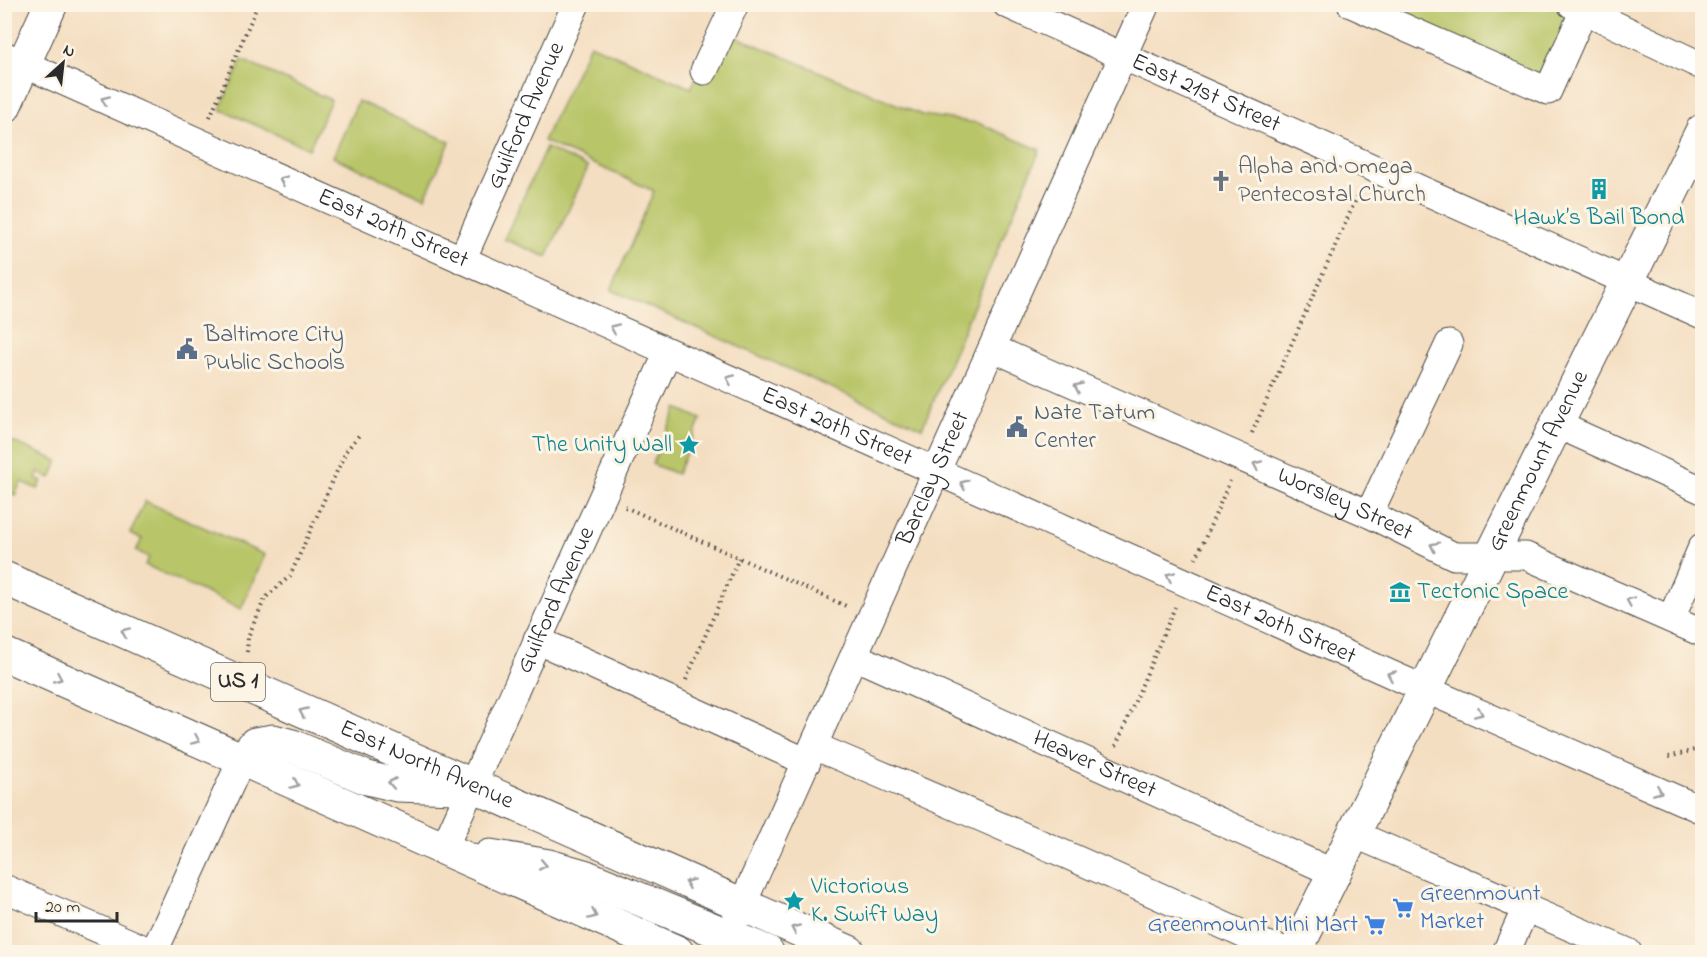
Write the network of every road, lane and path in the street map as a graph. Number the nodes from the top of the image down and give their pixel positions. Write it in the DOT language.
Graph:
graph roads {
  1 [pos="51,4"];
  2 [pos="258,4"];
  3 [pos="576,4"];
  4 [pos="735,4"];
  5 [pos="1006,4"];
  6 [pos="1146,4"];
  7 [pos="1351,4"];
  8 [pos="1591,9"];
  9 [pos="1123,57"];
  10 [pos="14,60"];
  11 [pos="1702,66"];
  12 [pos="704,71"];
  13 [pos="4,107"];
  14 [pos="1702,133"];
  15 [pos="199,142"];
  16 [pos="1370,167"];
  17 [pos="462,260"];
  18 [pos="1628,282"];
  19 [pos="1702,315"];
  20 [pos="1449,344"];
  21 [pos="992,348"];
  22 [pos="668,351"];
  23 [pos="1556,424"];
  24 [pos="360,434"];
  25 [pos="1240,458"];
  26 [pos="936,472"];
  27 [pos="1702,490"];
  28 [pos="624,507"];
  29 [pos="1369,514"];
  30 [pos="1702,547"];
  31 [pos="1490,555"];
  32 [pos="739,558"];
  33 [pos="1195,560"];
  34 [pos="4,578"];
  35 [pos="1180,596"];
  36 [pos="846,606"];
  37 [pos="1671,619"];
  38 [pos="1702,633"];
  39 [pos="537,640"];
  40 [pos="4,654"];
  41 [pos="854,656"];
  42 [pos="247,662"];
  43 [pos="1425,690"];
  44 [pos="676,702"];
  45 [pos="1702,748"];
  46 [pos="1114,752"];
  47 [pos="810,754"];
  48 [pos="1669,758"];
  49 [pos="241,761"];
  50 [pos="472,788"];
  51 [pos="1702,810"];
  52 [pos="1354,834"];
  53 [pos="444,848"];
  54 [pos="1334,873"];
  55 [pos="4,888"];
  56 [pos="742,907"];
  57 [pos="1526,908"];
  58 [pos="725,944"];
  59 [pos="152,952"];
  60 [pos="677,952"];
  61 [pos="767,952"];
  62 [pos="849,952"];
  63 [pos="1293,952"];
  64 [pos="1506,952"];
  65 [pos="1628,952"];
  1 -- 10 [label="main road"];
  2 -- 15 [label="path"];
  3 -- 17 [label="street, Guilford Avenue"];
  4 -- 12 [label="street"];
  5 -- 9 [label="street, East 21st Street"];
  6 -- 9 [label="street, Barclay Street"];
  7 -- 8 [label="street"];
  8 -- 11 [label="street"];
  9 -- 16 [label="street, East 21st Street"];
  9 -- 21 [label="street, Barclay Street"];
  10 -- 13 [label="main road"];
  15 -- 10 [label="street, East 20th Street, one-way"];
  14 -- 18 [label="main road, Greenmount Avenue"];
  17 -- 15 [label="street, East 20th Street, one-way"];
  16 -- 18 [label="street, East 21st Street"];
  16 -- 25 [label="path"];
  22 -- 17 [label="street, East 20th Street, one-way"];
  18 -- 19 [label="street, East 21st Street"];
  18 -- 23 [label="main road, Greenmount Avenue"];
  20 -- 29 [label="street"];
  25 -- 21 [label="street, Worsley Street, one-way"];
  21 -- 26 [label="street, Barclay Street"];
  26 -- 22 [label="street, East 20th Street, one-way"];
  22 -- 39 [label="street, Guilford Avenue"];
  23 -- 27 [label="street"];
  23 -- 31 [label="main road, Greenmount Avenue"];
  24 -- 42 [label="path"];
  29 -- 25 [label="street, Worsley Street, one-way"];
  25 -- 33 [label="path"];
  26 -- 41 [label="street, Barclay Street"];
  43 -- 26 [label="street, East 20th Street, one-way"];
  28 -- 32 [label="path"];
  31 -- 29 [label="street, Worsley Street, one-way"];
  30 -- 37 [label="street"];
  37 -- 31 [label="street, Worsley Street, one-way"];
  31 -- 43 [label="main road, Greenmount Avenue"];
  32 -- 36 [label="path"];
  32 -- 44 [label="path"];
  50 -- 34 [label="main road, East North Avenue / US 1, one-way"];
  35 -- 46 [label="path"];
  37 -- 38 [label="street, Worsley Street"];
  39 -- 44 [label="street"];
  39 -- 50 [label="street, Guilford Avenue"];
  40 -- 49 [label="main road, one-way"];
  41 -- 47 [label="street, Barclay Street"];
  41 -- 54 [label="street, Heaver Street"];
  43 -- 51 [label="street, East 20th Street, one-way"];
  43 -- 52 [label="main road, Greenmount Avenue"];
  44 -- 47 [label="street"];
  45 -- 48 [label="path"];
  47 -- 56 [label="street, Barclay Street"];
  47 -- 63 [label="street"];
  50 -- 49 [label="main road, one-way"];
  49 -- 53 [label="main road, one-way"];
  49 -- 59 [label="street"];
  50 -- 53 [label="street, Guilford Avenue"];
  56 -- 50 [label="main road, East North Avenue / US 1, one-way"];
  52 -- 54 [label="main road, Greenmount Avenue"];
  52 -- 57 [label="street"];
  53 -- 58 [label="main road, one-way"];
  53 -- 60 [label="main road, one-way"];
  54 -- 63 [label="main road, Greenmount Avenue"];
  55 -- 59 [label="street"];
  56 -- 58 [label="street, Barclay Street"];
  62 -- 56 [label="main road, East North Avenue / US 1, one-way"];
  57 -- 64 [label="street"];
  57 -- 65 [label="street"];
  58 -- 61 [label="main road"];
}
